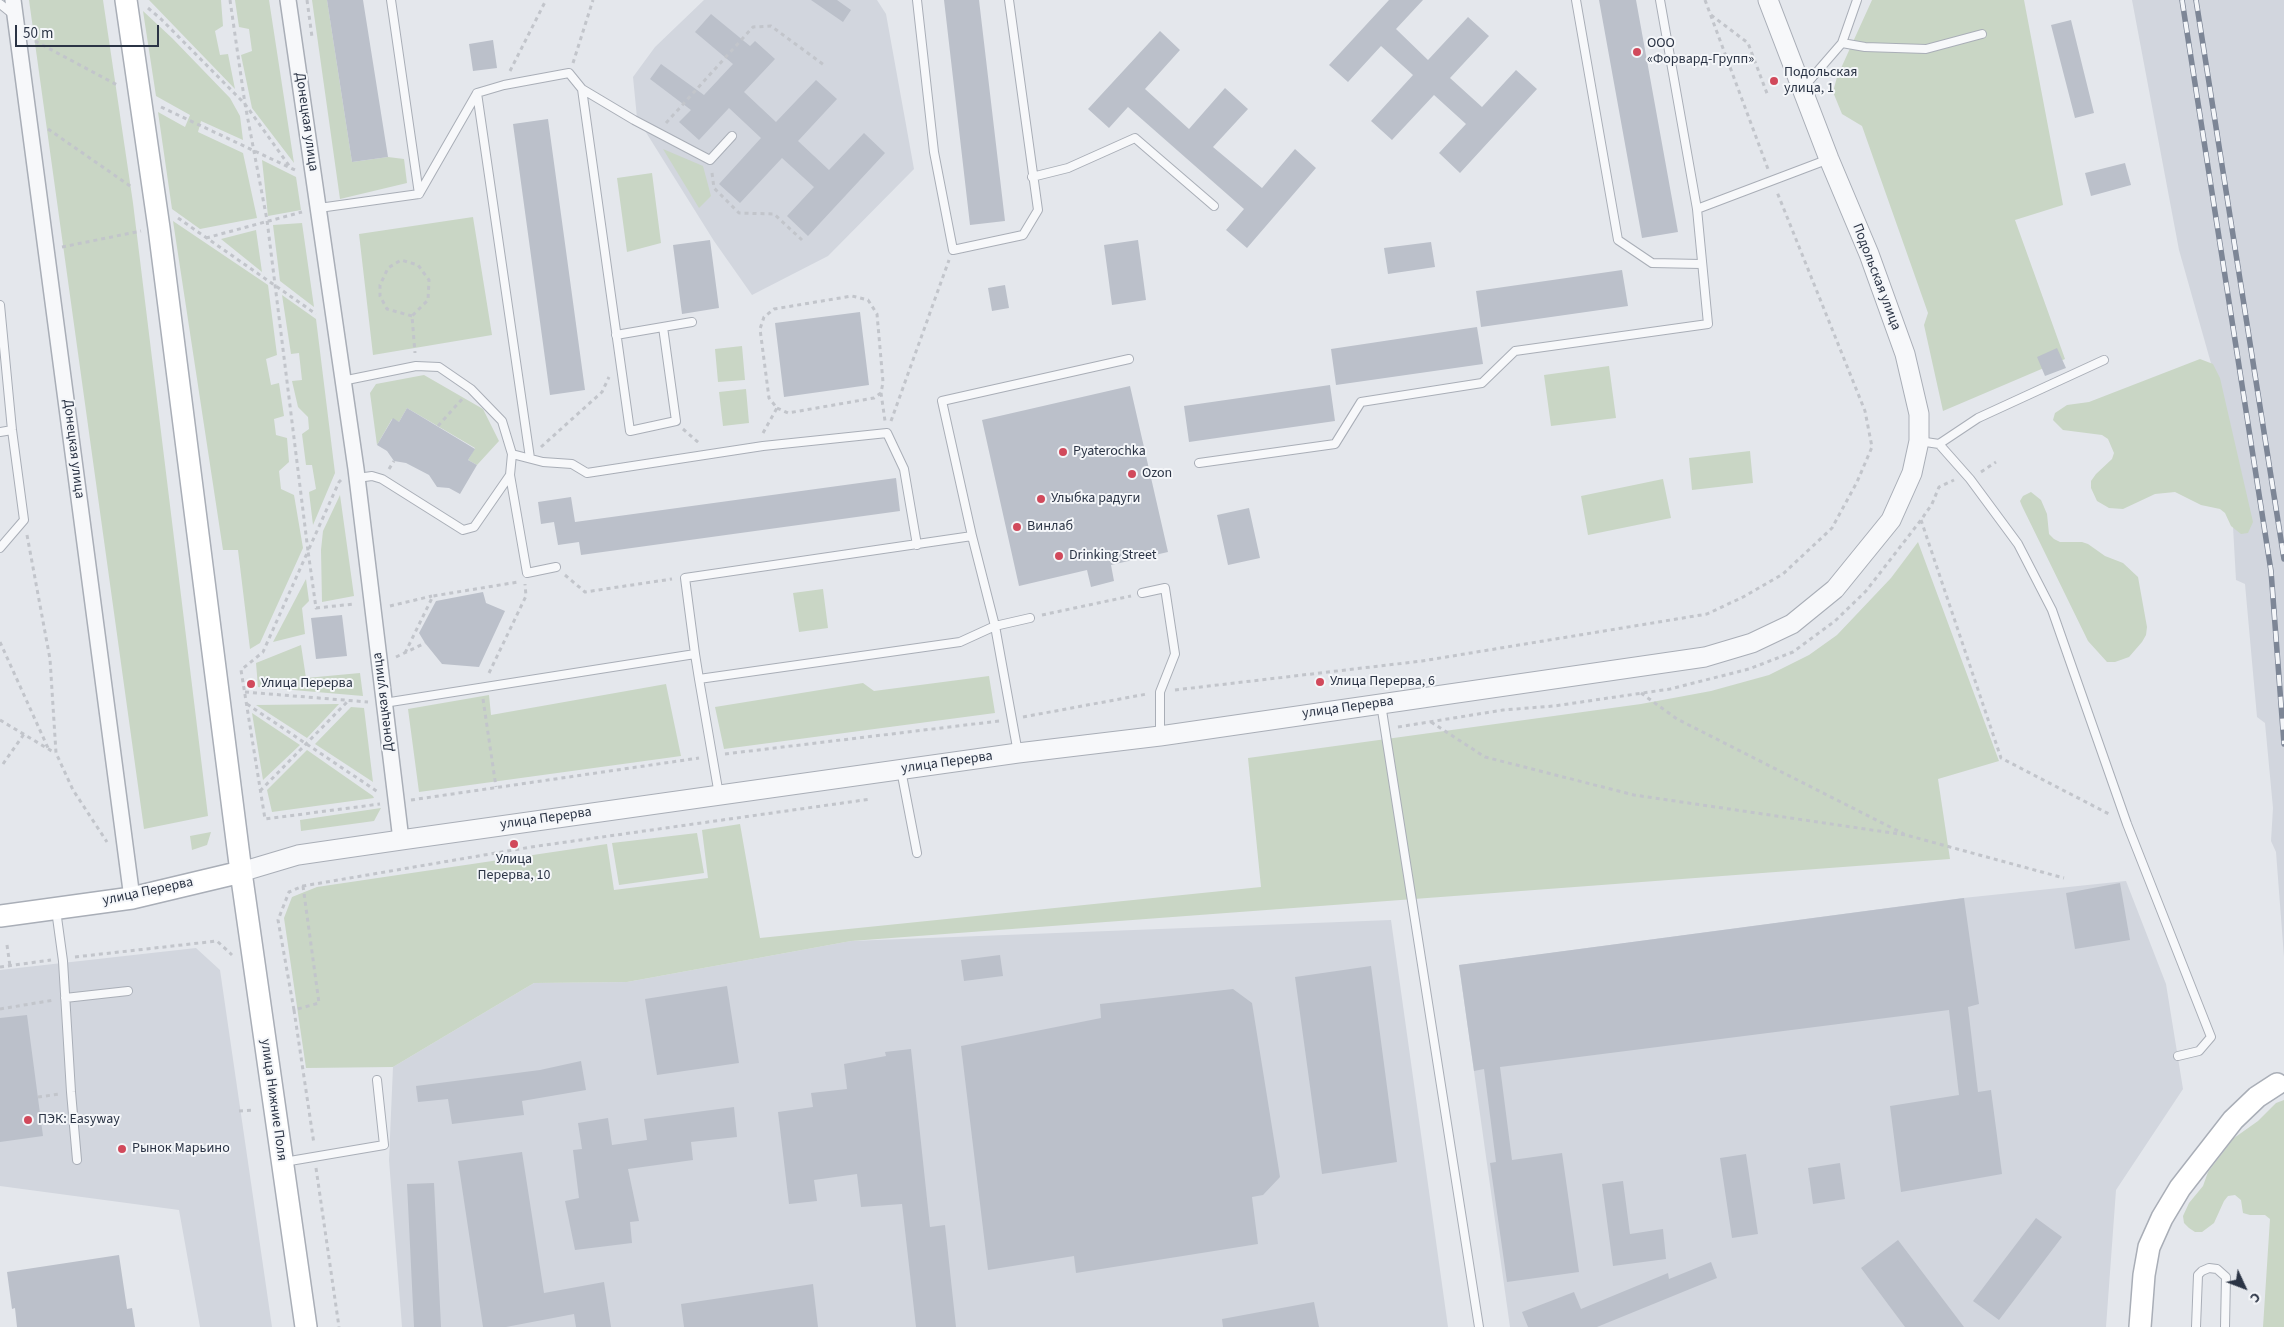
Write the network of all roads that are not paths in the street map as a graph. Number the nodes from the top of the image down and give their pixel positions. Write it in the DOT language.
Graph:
graph roads {
  1 [pos="13,0"];
  2 [pos="288,0"];
  3 [pos="392,0"];
  4 [pos="917,0"];
  5 [pos="1009,0"];
  6 [pos="1576,0"];
  7 [pos="1660,0"];
  8 [pos="1768,0"];
  9 [pos="1857,0"];
  10 [pos="136,3"];
  11 [pos="0,4"];
  12 [pos="15,16"];
  13 [pos="1982,34"];
  14 [pos="1842,43"];
  15 [pos="1803,88"];
  16 [pos="582,89"];
  17 [pos="476,93"];
  18 [pos="732,136"];
  19 [pos="1829,159"];
  20 [pos="1032,177"];
  21 [pos="419,194"];
  22 [pos="1214,206"];
  23 [pos="319,208"];
  24 [pos="1696,209"];
  25 [pos="1701,264"];
  26 [pos="0,305"];
  27 [pos="692,322"];
  28 [pos="663,327"];
  29 [pos="616,335"];
  30 [pos="1130,359"];
  31 [pos="2104,360"];
  32 [pos="342,381"];
  33 [pos="12,430"];
  34 [pos="0,432"];
  35 [pos="1919,440"];
  36 [pos="1939,444"];
  37 [pos="512,454"];
  38 [pos="530,458"];
  39 [pos="1199,463"];
  40 [pos="357,474"];
  41 [pos="510,474"];
  42 [pos="972,536"];
  43 [pos="917,545"];
  44 [pos="0,548"];
  45 [pos="1865,554"];
  46 [pos="556,567"];
  47 [pos="1142,594"];
  48 [pos="1030,618"];
  49 [pos="995,626"];
  50 [pos="696,654"];
  51 [pos="699,679"];
  52 [pos="384,703"];
  53 [pos="1381,703"];
  54 [pos="1160,736"];
  55 [pos="1018,753"];
  56 [pos="901,770"];
  57 [pos="719,795"];
  58 [pos="401,840"];
  59 [pos="917,853"];
  60 [pos="241,872"];
  61 [pos="132,898"];
  62 [pos="56,908"];
  63 [pos="0,916"];
  64 [pos="128,991"];
  65 [pos="65,998"];
  66 [pos="2178,1056"];
  67 [pos="377,1080"];
  68 [pos="2277,1084"];
  69 [pos="78,1160"];
  70 [pos="282,1163"];
  71 [pos="306,1327"];
  72 [pos="1479,1327"];
  73 [pos="2140,1327"];
  74 [pos="2196,1327"];
  75 [pos="2224,1327"];
  1 -- 12 [label="street, Донецкая улица"];
  2 -- 23 [label="street, Донецкая улица"];
  3 -- 21 [label="lane"];
  4 -- 20 [label="lane"];
  5 -- 20 [label="lane"];
  6 -- 25 [label="lane"];
  7 -- 24 [label="lane"];
  8 -- 15 [label="street, Подольская улица"];
  9 -- 14 [label="lane"];
  10 -- 60 [label="main road"];
  11 -- 12 [label="lane"];
  12 -- 61 [label="street, Донецкая улица"];
  13 -- 14 [label="lane"];
  14 -- 15 [label="lane"];
  15 -- 19 [label="street, Подольская улица"];
  16 -- 17 [label="lane"];
  16 -- 18 [label="lane"];
  16 -- 29 [label="lane"];
  17 -- 21 [label="lane"];
  17 -- 38 [label="lane"];
  19 -- 24 [label="lane"];
  19 -- 35 [label="street, Подольская улица"];
  20 -- 22 [label="lane"];
  21 -- 23 [label="lane"];
  23 -- 32 [label="street, Донецкая улица"];
  24 -- 25 [label="lane"];
  25 -- 39 [label="lane"];
  26 -- 33 [label="lane"];
  27 -- 28 [label="lane"];
  28 -- 29 [label="lane"];
  28 -- 29 [label="lane"];
  30 -- 42 [label="lane"];
  31 -- 36 [label="lane"];
  32 -- 37 [label="lane"];
  32 -- 40 [label="street, Донецкая улица"];
  33 -- 34 [label="lane"];
  33 -- 44 [label="lane"];
  35 -- 36 [label="lane"];
  35 -- 45 [label="street, Подольская улица"];
  36 -- 66 [label="lane"];
  37 -- 38 [label="lane"];
  37 -- 41 [label="lane"];
  38 -- 43 [label="lane"];
  40 -- 41 [label="lane"];
  40 -- 52 [label="street, Донецкая улица"];
  41 -- 46 [label="lane"];
  42 -- 43 [label="lane"];
  42 -- 49 [label="lane"];
  43 -- 50 [label="lane"];
  45 -- 53 [label="street, улица Перерва"];
  47 -- 54 [label="lane"];
  48 -- 49 [label="lane"];
  49 -- 51 [label="lane"];
  49 -- 55 [label="lane"];
  50 -- 51 [label="lane"];
  50 -- 52 [label="lane"];
  51 -- 57 [label="lane"];
  52 -- 58 [label="street, Донецкая улица"];
  53 -- 54 [label="street, улица Перерва"];
  53 -- 72 [label="lane"];
  54 -- 55 [label="street, улица Перерва"];
  55 -- 56 [label="street, улица Перерва"];
  56 -- 57 [label="street, улица Перерва"];
  56 -- 59 [label="lane"];
  57 -- 58 [label="street, улица Перерва"];
  58 -- 60 [label="street, улица Перерва"];
  60 -- 61 [label="main road, улица Перерва"];
  60 -- 70 [label="main road, улица Нижние Поля"];
  61 -- 62 [label="main road, улица Перерва"];
  62 -- 63 [label="main road, улица Перерва"];
  62 -- 65 [label="lane"];
  64 -- 65 [label="lane"];
  65 -- 69 [label="lane"];
  67 -- 70 [label="lane"];
  68 -- 73 [label="main road"];
  70 -- 71 [label="main road, улица Нижние Поля"];
  74 -- 75 [label="lane"];
}
